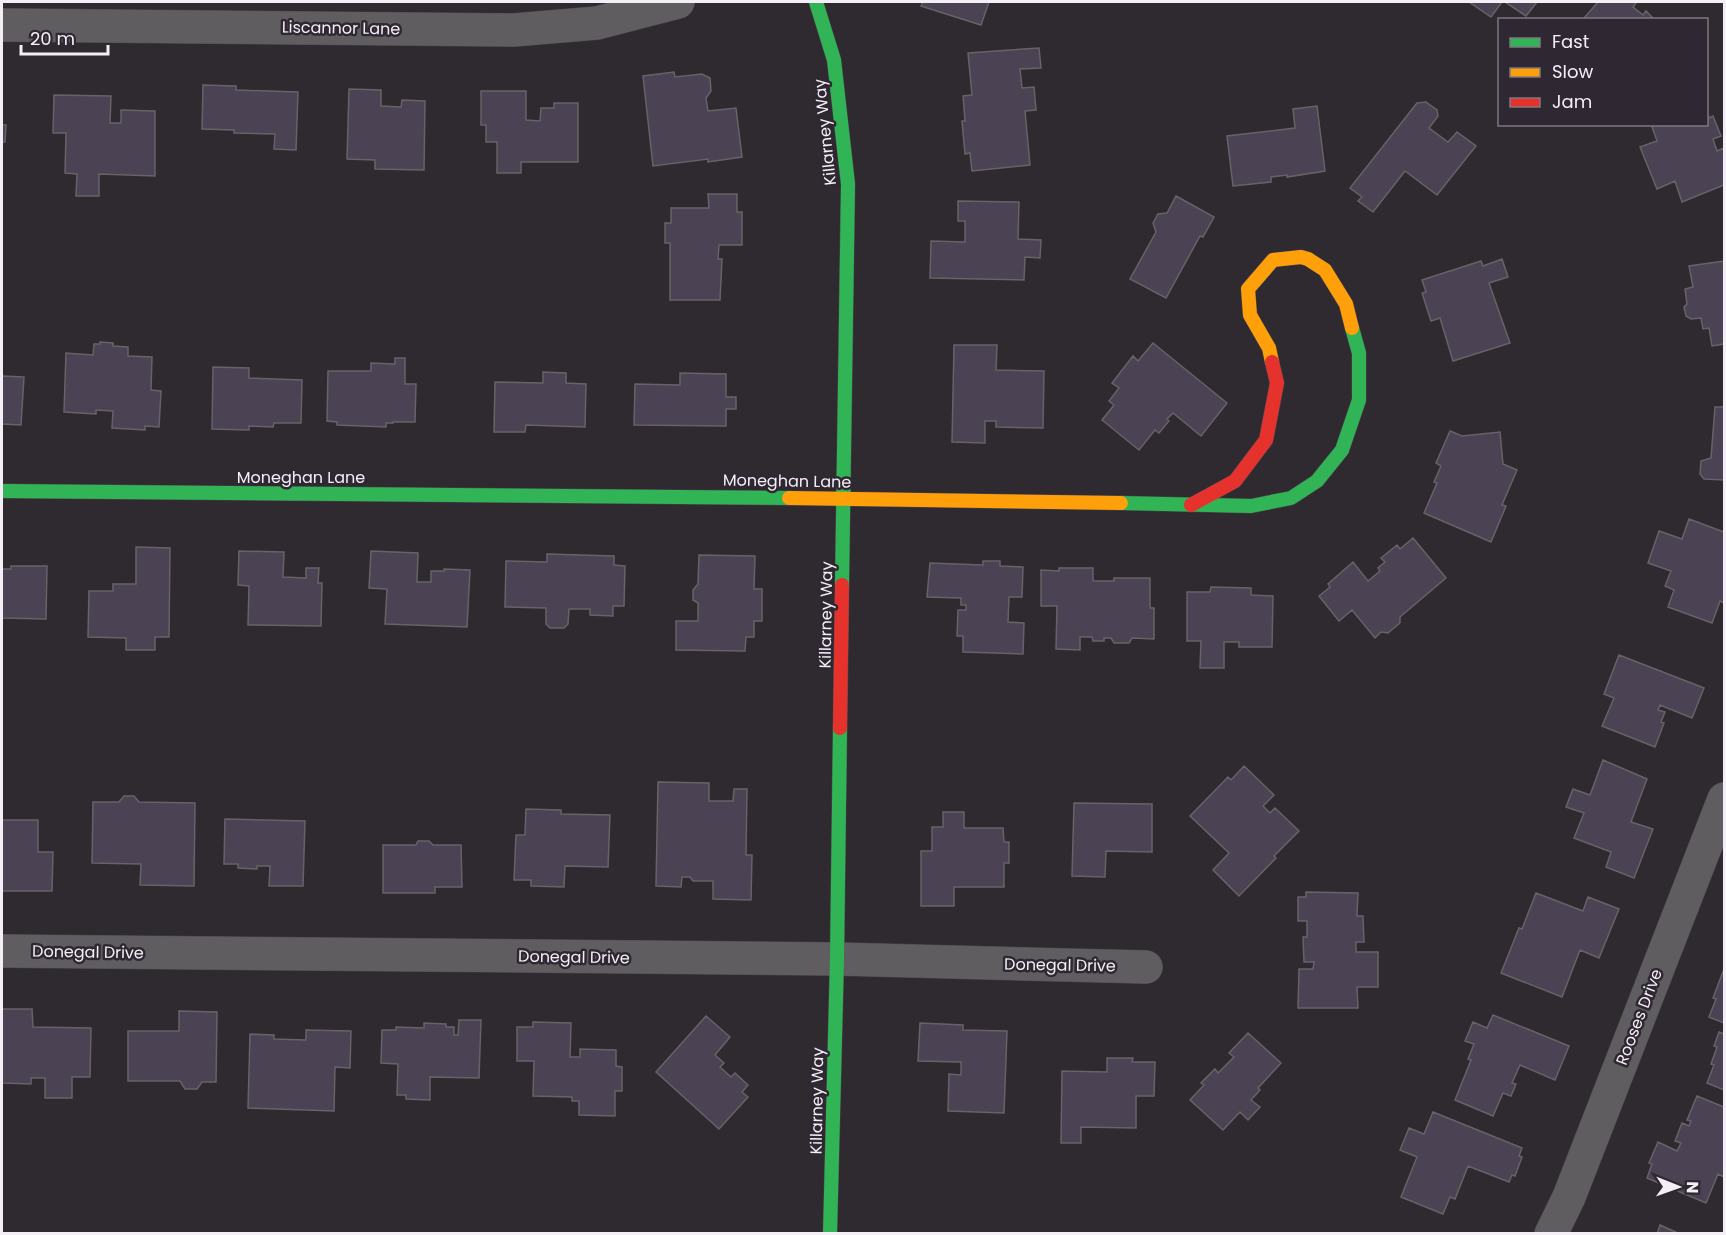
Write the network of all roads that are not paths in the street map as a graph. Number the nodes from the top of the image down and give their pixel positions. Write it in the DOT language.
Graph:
graph roads {
  1 [pos="678,2"];
  2 [pos="816,2"];
  3 [pos="2,25"];
  4 [pos="2,491"];
  5 [pos="844,498"];
  6 [pos="1191,505"];
  7 [pos="1725,799"];
  8 [pos="2,951"];
  9 [pos="837,959"];
  10 [pos="1146,967"];
  11 [pos="830,1233"];
  12 [pos="1551,1233"];
  1 -- 3 [label="street, Liscannor Lane"];
  2 -- 5 [label="street, Killarney Way"];
  4 -- 5 [label="street, Moneghan Lane"];
  5 -- 6 [label="street, Moneghan Lane"];
  5 -- 9 [label="street, Killarney Way"];
  6 -- 6 [label="street, Moneghan Lane"];
  7 -- 12 [label="street, Rooses Drive"];
  8 -- 9 [label="street, Donegal Drive"];
  9 -- 10 [label="street, Donegal Drive"];
  9 -- 11 [label="street, Killarney Way"];
}
